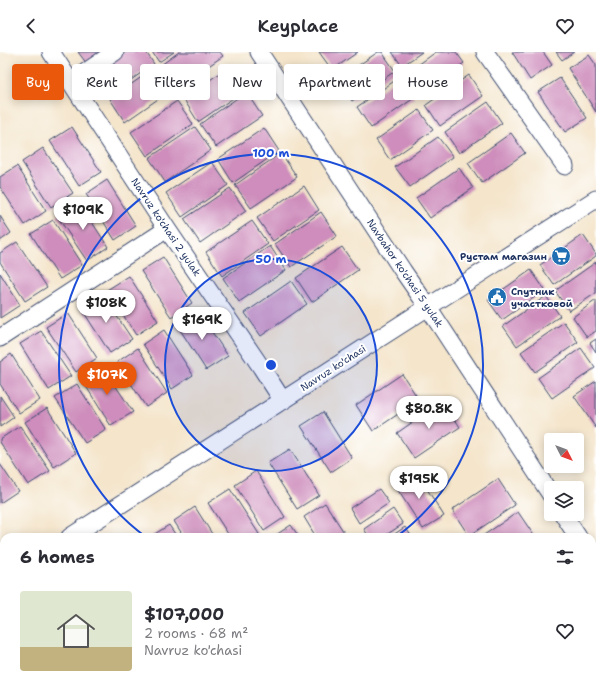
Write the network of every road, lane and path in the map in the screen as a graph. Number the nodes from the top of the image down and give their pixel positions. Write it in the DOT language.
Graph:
graph roads {
  1 [pos="51,52"];
  2 [pos="115,52"];
  3 [pos="259,52"];
  4 [pos="485,52"];
  5 [pos="71,82"];
  6 [pos="565,166"];
  7 [pos="596,199"];
  8 [pos="167,229"];
  9 [pos="428,307"];
  10 [pos="0,338"];
  11 [pos="283,401"];
  12 [pos="544,484"];
  13 [pos="568,521"];
  14 [pos="76,533"];
  15 [pos="576,533"];
  1 -- 5 [label="street, Navruz ko'chasi 2 yulak"];
  2 -- 5 [label="street"];
  3 -- 9 [label="street, Navbahor ko'chasi 5 yulak"];
  4 -- 6 [label="street"];
  5 -- 8 [label="street, Navruz ko'chasi 2 yulak"];
  7 -- 9 [label="street, Navruz ko'chasi"];
  8 -- 10 [label="street"];
  8 -- 11 [label="street, Navruz ko'chasi 2 yulak"];
  9 -- 11 [label="street, Navruz ko'chasi"];
  9 -- 12 [label="street, Navbahor ko'chasi 5 yulak"];
  11 -- 14 [label="street, Navruz ko'chasi"];
  13 -- 15 [label="street"];
}
